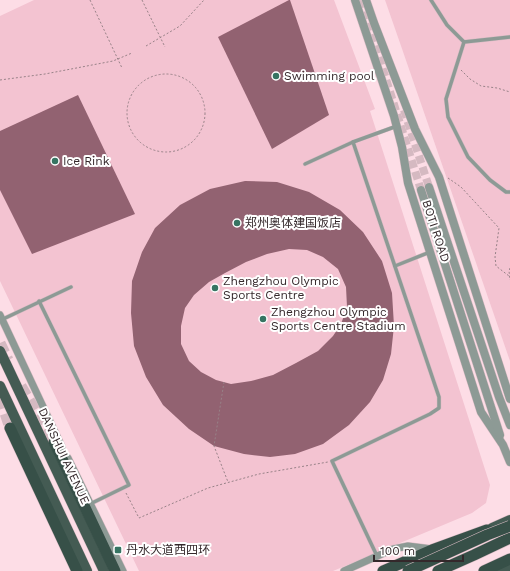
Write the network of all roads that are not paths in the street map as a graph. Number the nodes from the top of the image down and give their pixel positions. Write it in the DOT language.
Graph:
graph roads {
  1 [pos="355,0"];
  2 [pos="366,0"];
  3 [pos="431,0"];
  4 [pos="510,37"];
  5 [pos="464,42"];
  6 [pos="397,126"];
  7 [pos="353,142"];
  8 [pos="305,164"];
  9 [pos="510,192"];
  10 [pos="430,252"];
  11 [pos="395,266"];
  12 [pos="71,287"];
  13 [pos="39,302"];
  14 [pos="1,318"];
  15 [pos="0,351"];
  16 [pos="0,386"];
  17 [pos="510,399"];
  18 [pos="510,425"];
  19 [pos="10,428"];
  20 [pos="54,442"];
  21 [pos="503,445"];
  22 [pos="510,462"];
  23 [pos="90,504"];
  24 [pos="510,520"];
  25 [pos="510,526"];
  26 [pos="493,528"];
  27 [pos="510,538"];
  28 [pos="434,549"];
  29 [pos="377,556"];
  30 [pos="510,559"];
  31 [pos="510,566"];
  32 [pos="77,571"];
  33 [pos="87,571"];
  34 [pos="104,571"];
  35 [pos="115,571"];
  36 [pos="123,571"];
  37 [pos="344,571"];
  38 [pos="383,571"];
  39 [pos="408,571"];
  40 [pos="420,571"];
  41 [pos="438,571"];
  42 [pos="484,571"];
  43 [pos="499,571"];
  1 -- 6 [label="street, BOTI ROAD"];
  2 -- 17 [label="street, BOTI ROAD"];
  3 -- 5 [label="lane"];
  4 -- 5 [label="lane"];
  5 -- 9 [label="lane"];
  6 -- 7 [label="lane"];
  6 -- 10 [label="street, BOTI ROAD"];
  7 -- 8 [label="lane"];
  7 -- 11 [label="lane"];
  10 -- 11 [label="lane"];
  10 -- 21 [label="street, BOTI ROAD"];
  11 -- 29 [label="lane"];
  12 -- 13 [label="lane"];
  13 -- 14 [label="lane"];
  13 -- 23 [label="lane"];
  14 -- 23 [label="street"];
  15 -- 34 [label="main road, DANSHUI AVENUE"];
  16 -- 33 [label="main road"];
  18 -- 21 [label="street"];
  19 -- 32 [label="highway"];
  20 -- 35 [label="highway"];
  21 -- 22 [label="street, BOTI ROAD"];
  23 -- 36 [label="street"];
  24 -- 26 [label="main road"];
  25 -- 39 [label="highway, bridge"];
  26 -- 28 [label="highway"];
  26 -- 40 [label="main road"];
  27 -- 41 [label="highway"];
  28 -- 29 [label="street"];
  28 -- 38 [label="highway"];
  29 -- 37 [label="street"];
  30 -- 42 [label="highway"];
  31 -- 43 [label="main road"];
}
